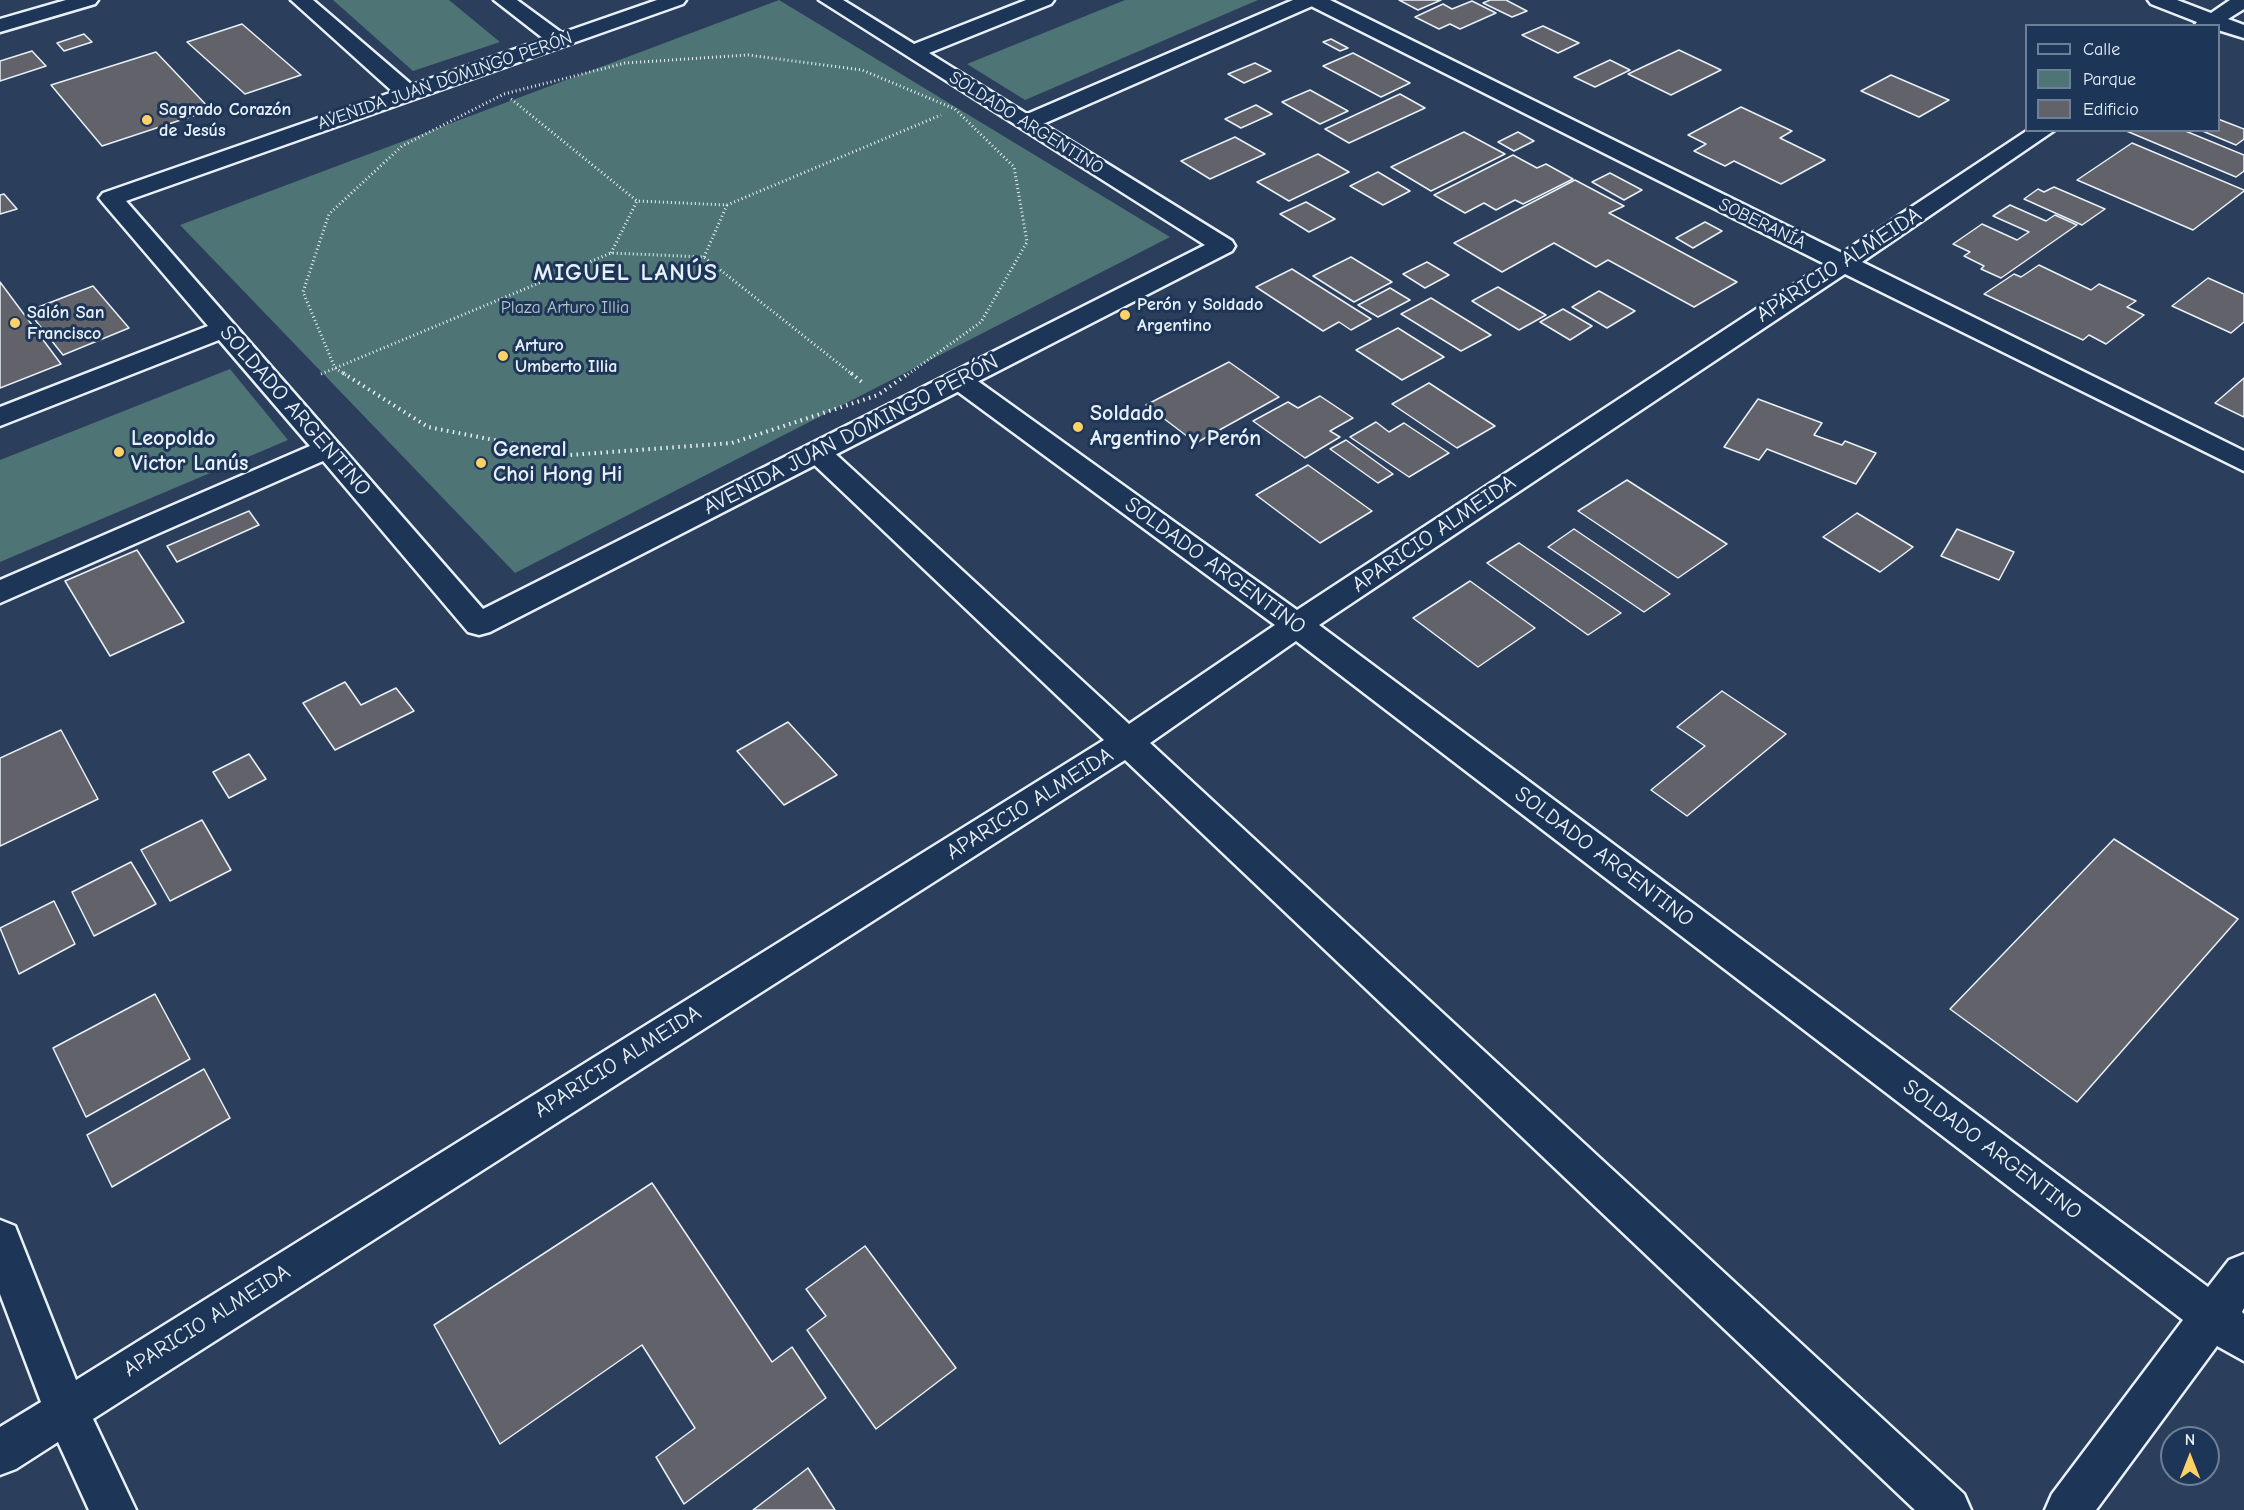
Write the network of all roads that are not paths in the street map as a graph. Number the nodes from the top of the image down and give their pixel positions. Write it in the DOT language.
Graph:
graph roads {
  1 [pos="88,0"];
  2 [pos="301,0"];
  3 [pos="504,0"];
  4 [pos="676,0"];
  5 [pos="829,0"];
  6 [pos="1044,0"];
  7 [pos="1312,0"];
  8 [pos="2158,0"];
  9 [pos="2244,0"];
  10 [pos="2208,23"];
  11 [pos="0,26"];
  12 [pos="2220,26"];
  13 [pos="2244,32"];
  14 [pos="559,41"];
  15 [pos="913,52"];
  16 [pos="409,94"];
  17 [pos="1026,123"];
  18 [pos="2041,132"];
  19 [pos="111,198"];
  20 [pos="1223,246"];
  21 [pos="1842,263"];
  22 [pos="224,329"];
  23 [pos="959,380"];
  24 [pos="0,417"];
  25 [pos="327,449"];
  26 [pos="817,452"];
  27 [pos="2244,462"];
  28 [pos="0,592"];
  29 [pos="478,624"];
  30 [pos="1297,625"];
  31 [pos="1127,742"];
  32 [pos="0,1240"];
  33 [pos="2244,1274"];
  34 [pos="2228,1328"];
  35 [pos="66,1410"];
  36 [pos="0,1453"];
  37 [pos="113,1510"];
  38 [pos="1948,1510"];
  39 [pos="2068,1510"];
  1 -- 11 [label="street"];
  2 -- 16 [label="street"];
  3 -- 14 [label="street"];
  4 -- 14 [label="street, AVENIDA JUAN DOMINGO PERÓN"];
  5 -- 15 [label="street, SOLDADO ARGENTINO"];
  6 -- 15 [label="street"];
  7 -- 17 [label="street"];
  7 -- 21 [label="street, SOBERANÍA"];
  8 -- 10 [label="street"];
  9 -- 10 [label="street"];
  12 -- 13 [label="street"];
  14 -- 16 [label="street, AVENIDA JUAN DOMINGO PERÓN"];
  15 -- 17 [label="street, SOLDADO ARGENTINO"];
  16 -- 19 [label="street, AVENIDA JUAN DOMINGO PERÓN"];
  17 -- 20 [label="street, SOLDADO ARGENTINO"];
  18 -- 21 [label="street, APARICIO ALMEIDA"];
  19 -- 22 [label="street, SOLDADO ARGENTINO"];
  20 -- 23 [label="street, AVENIDA JUAN DOMINGO PERÓN"];
  21 -- 27 [label="street, SOBERANÍA"];
  21 -- 30 [label="street, APARICIO ALMEIDA"];
  22 -- 24 [label="street"];
  22 -- 25 [label="street, SOLDADO ARGENTINO"];
  23 -- 26 [label="street, AVENIDA JUAN DOMINGO PERÓN"];
  23 -- 30 [label="street, SOLDADO ARGENTINO"];
  25 -- 28 [label="street"];
  25 -- 29 [label="street, SOLDADO ARGENTINO"];
  26 -- 29 [label="street, AVENIDA JUAN DOMINGO PERÓN"];
  26 -- 31 [label="street"];
  30 -- 31 [label="street, APARICIO ALMEIDA"];
  30 -- 34 [label="street, SOLDADO ARGENTINO"];
  31 -- 35 [label="street, APARICIO ALMEIDA"];
  31 -- 38 [label="street"];
  32 -- 35 [label="street"];
  33 -- 34 [label="street"];
  34 -- 39 [label="street"];
  35 -- 36 [label="street, APARICIO ALMEIDA"];
  35 -- 37 [label="street"];
}
